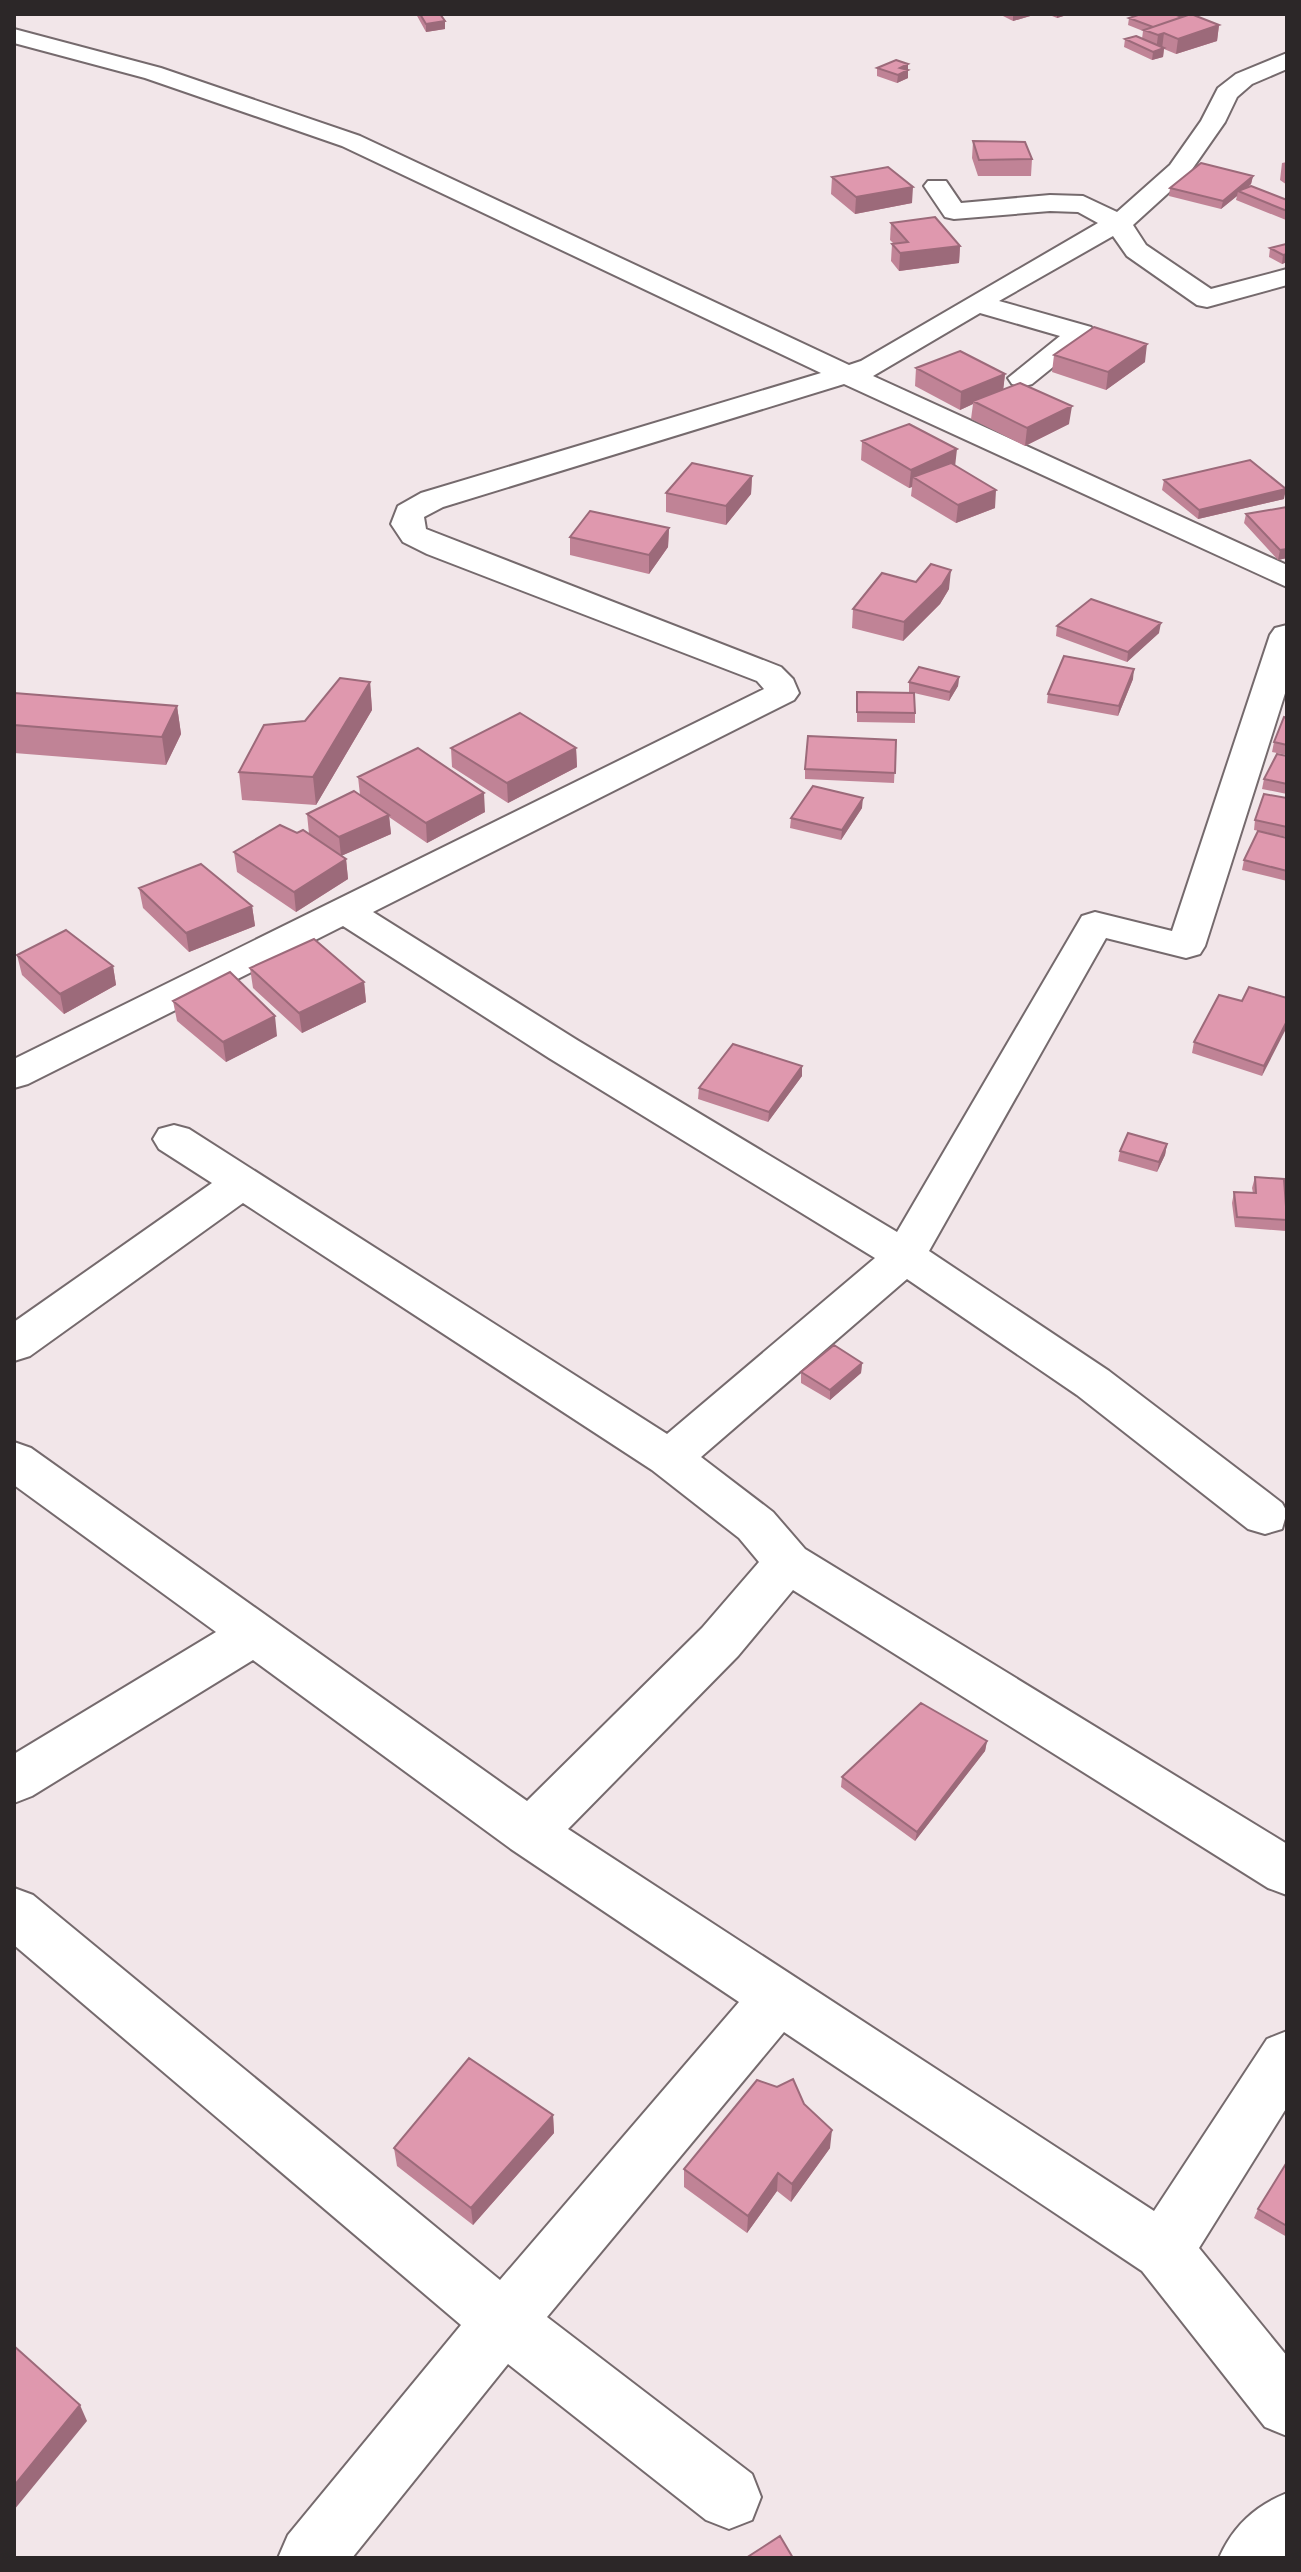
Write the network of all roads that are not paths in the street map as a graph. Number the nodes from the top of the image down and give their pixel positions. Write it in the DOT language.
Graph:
graph roads {
  1 [pos="14,36"];
  2 [pos="1287,60"];
  3 [pos="937,186"];
  4 [pos="1119,224"];
  5 [pos="1287,277"];
  6 [pos="976,303"];
  7 [pos="851,375"];
  8 [pos="1022,378"];
  9 [pos="1287,577"];
  10 [pos="1287,635"];
  11 [pos="344,910"];
  12 [pos="14,1075"];
  13 [pos="174,1139"];
  14 [pos="242,1183"];
  15 [pos="905,1256"];
  16 [pos="14,1345"];
  17 [pos="669,1458"];
  18 [pos="14,1460"];
  19 [pos="1265,1516"];
  20 [pos="788,1562"];
  21 [pos="254,1634"];
  22 [pos="14,1781"];
  23 [pos="530,1833"];
  24 [pos="1287,1872"];
  25 [pos="14,1912"];
  26 [pos="777,1998"];
  27 [pos="1287,2057"];
  28 [pos="1163,2251"];
  29 [pos="504,2322"];
  30 [pos="1287,2405"];
  31 [pos="729,2497"];
  32 [pos="1287,2525"];
  33 [pos="311,2558"];
  34 [pos="1252,2558"];
  1 -- 7 [label="street"];
  2 -- 4 [label="street"];
  3 -- 4 [label="street"];
  4 -- 5 [label="street"];
  4 -- 6 [label="street"];
  6 -- 7 [label="street"];
  6 -- 8 [label="street"];
  7 -- 9 [label="street"];
  7 -- 11 [label="street"];
  10 -- 15 [label="street"];
  11 -- 12 [label="street"];
  11 -- 15 [label="street"];
  13 -- 14 [label="street"];
  14 -- 16 [label="street"];
  14 -- 17 [label="street"];
  15 -- 17 [label="street"];
  15 -- 19 [label="street"];
  17 -- 20 [label="street"];
  18 -- 21 [label="street"];
  20 -- 23 [label="street"];
  20 -- 24 [label="street"];
  21 -- 22 [label="street"];
  21 -- 23 [label="street"];
  23 -- 26 [label="street"];
  25 -- 29 [label="street"];
  26 -- 28 [label="street"];
  26 -- 29 [label="street"];
  27 -- 28 [label="street"];
  28 -- 30 [label="street"];
  29 -- 31 [label="street"];
  29 -- 33 [label="street"];
  32 -- 34 [label="street"];
}
